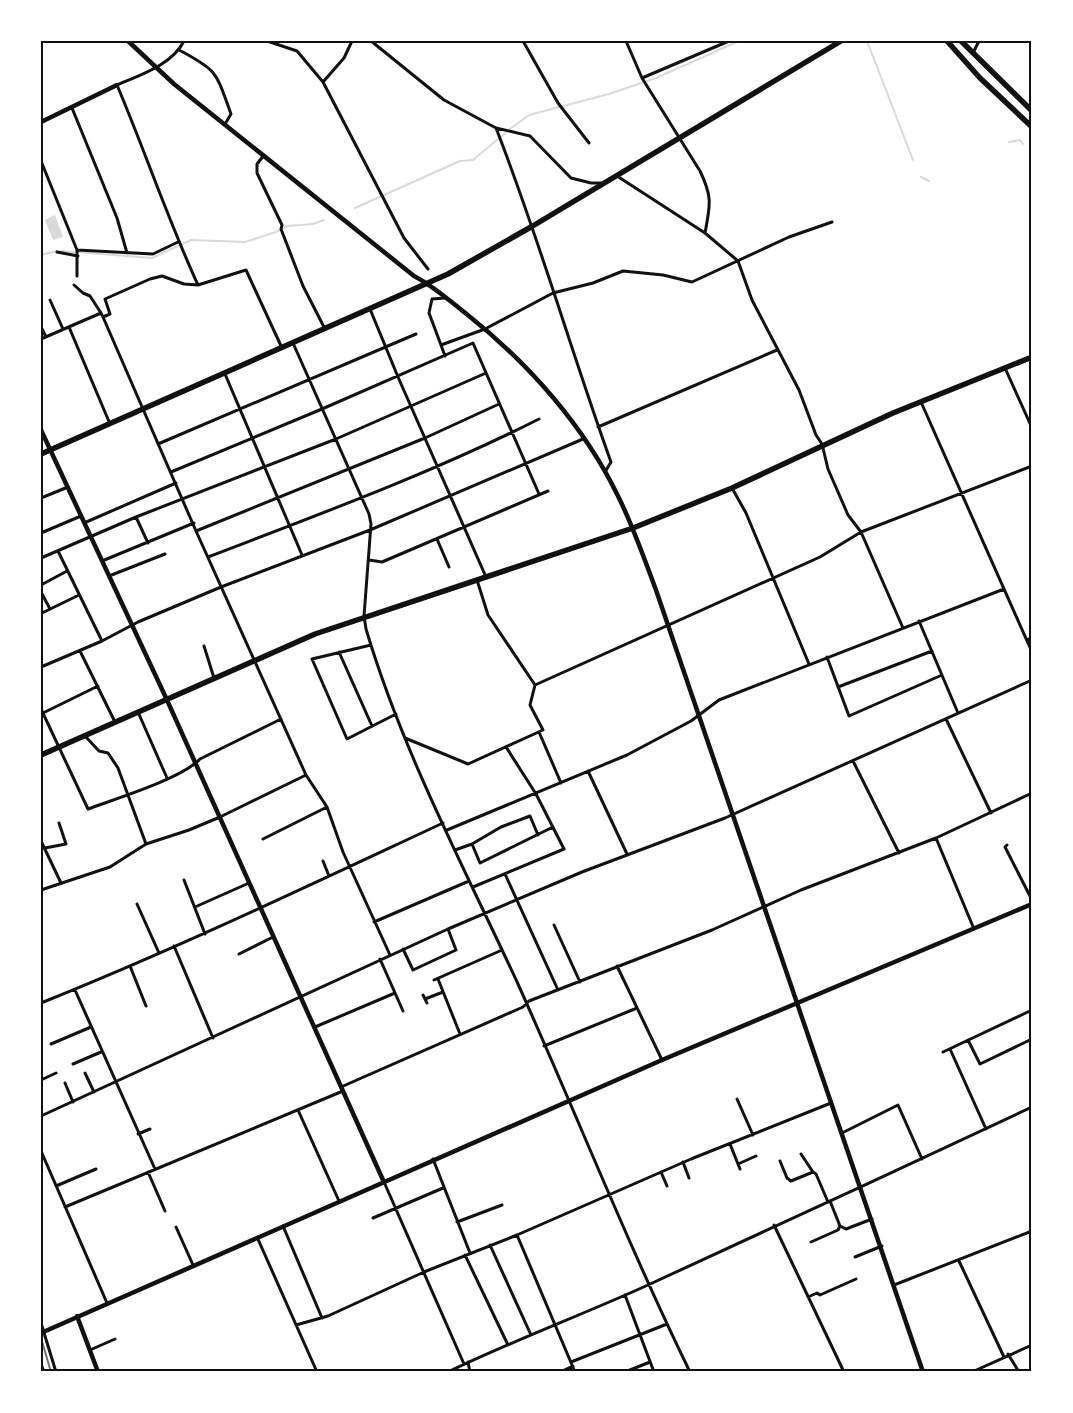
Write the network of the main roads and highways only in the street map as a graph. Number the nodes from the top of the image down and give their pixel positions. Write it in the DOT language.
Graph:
graph roads {
  1 [pos="841,41"];
  2 [pos="947,41"];
  3 [pos="961,41"];
  4 [pos="1032,111"];
  5 [pos="1032,127"];
  6 [pos="1032,357"];
  7 [pos="41,454"];
  8 [pos="41,755"];
  1 -- 7 [label="main road"];
  2 -- 5 [label="main road"];
  3 -- 4 [label="main road"];
  6 -- 8 [label="main road"];
}
